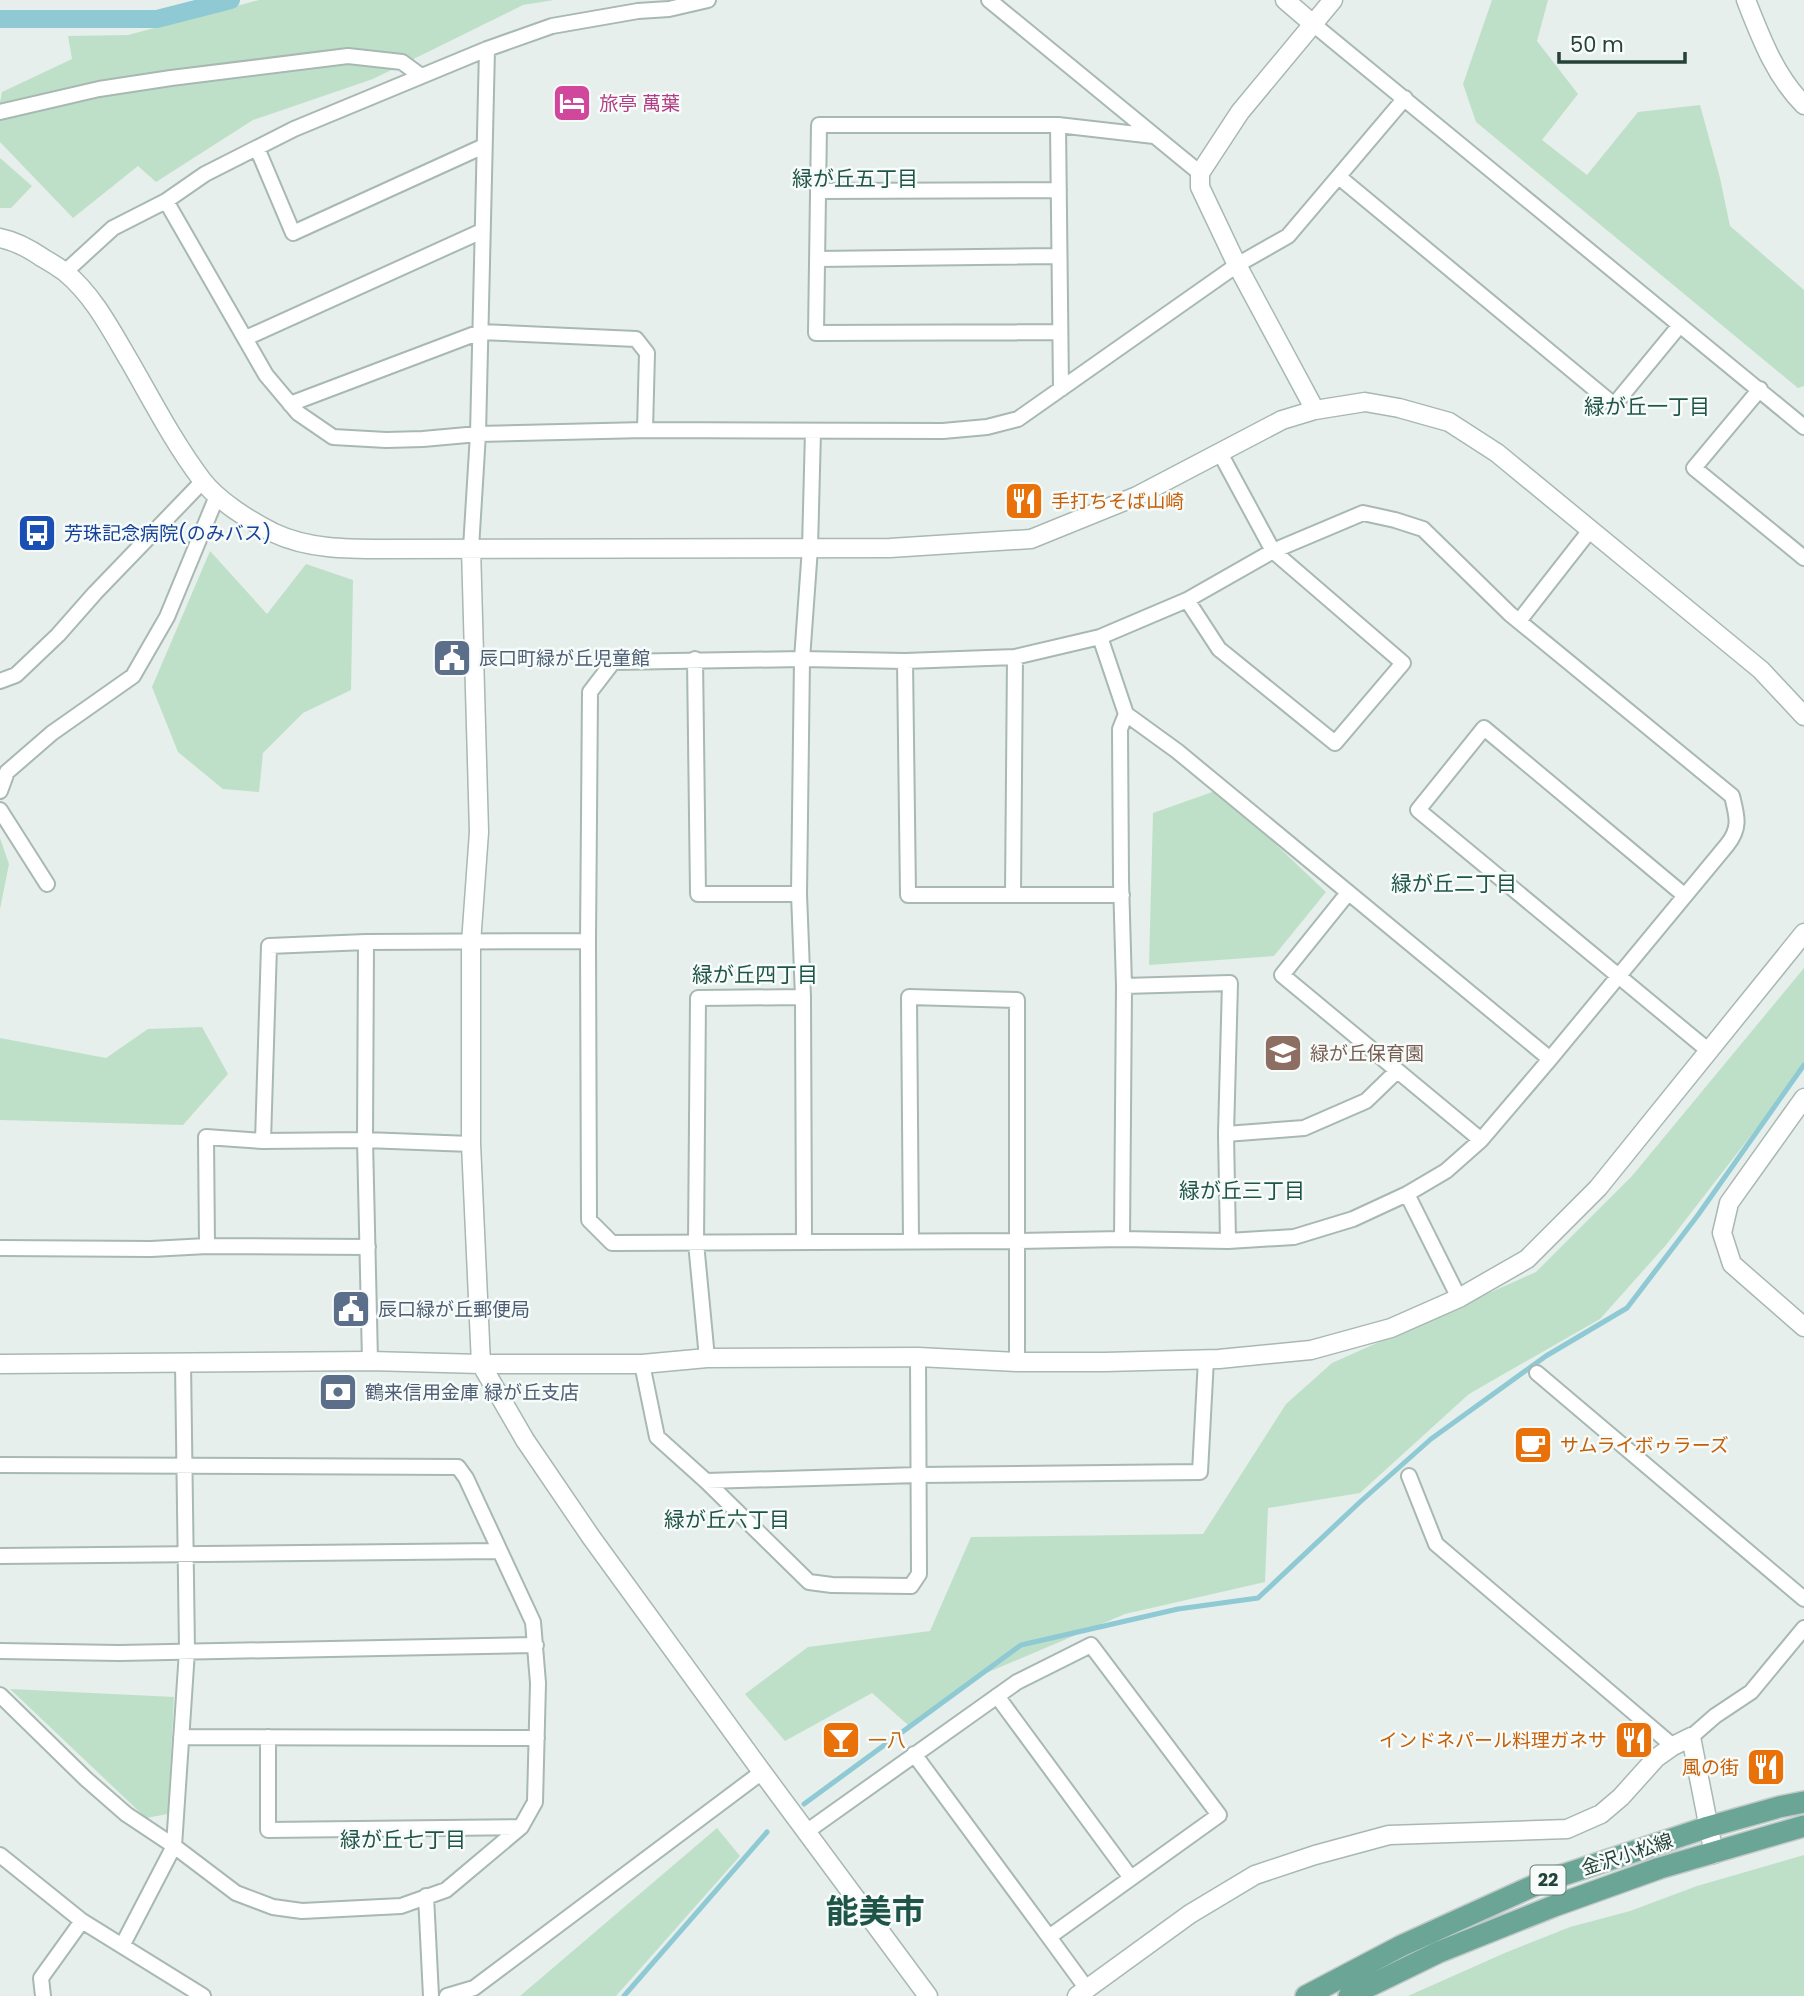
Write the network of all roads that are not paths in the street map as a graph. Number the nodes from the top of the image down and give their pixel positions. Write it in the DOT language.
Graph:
graph roads {
  1 [pos="708,0"];
  2 [pos="989,0"];
  3 [pos="1285,0"];
  4 [pos="1333,0"];
  5 [pos="1746,0"];
  6 [pos="1313,24"];
  7 [pos="487,48"];
  8 [pos="421,76"];
  9 [pos="1405,98"];
  10 [pos="1804,105"];
  11 [pos="0,112"];
  12 [pos="1058,125"];
  13 [pos="1154,135"];
  14 [pos="484,146"];
  15 [pos="257,148"];
  16 [pos="1200,173"];
  17 [pos="1339,177"];
  18 [pos="1059,190"];
  19 [pos="818,191"];
  20 [pos="166,201"];
  21 [pos="482,230"];
  22 [pos="0,238"];
  23 [pos="1059,256"];
  24 [pos="817,259"];
  25 [pos="1237,265"];
  26 [pos="65,272"];
  27 [pos="1681,325"];
  28 [pos="480,332"];
  29 [pos="1060,332"];
  30 [pos="246,338"];
  31 [pos="1060,389"];
  32 [pos="1760,389"];
  33 [pos="290,404"];
  34 [pos="1315,410"];
  35 [pos="1804,426"];
  36 [pos="645,430"];
  37 [pos="813,431"];
  38 [pos="478,434"];
  39 [pos="1220,453"];
  40 [pos="203,481"];
  41 [pos="217,496"];
  42 [pos="1591,529"];
  43 [pos="471,548"];
  44 [pos="810,548"];
  45 [pos="1273,551"];
  46 [pos="1804,558"];
  47 [pos="1187,600"];
  48 [pos="1519,621"];
  49 [pos="1100,637"];
  50 [pos="1015,657"];
  51 [pos="695,659"];
  52 [pos="802,659"];
  53 [pos="905,661"];
  54 [pos="0,681"];
  55 [pos="1126,714"];
  56 [pos="1804,716"];
  57 [pos="0,791"];
  58 [pos="0,810"];
  59 [pos="47,884"];
  60 [pos="1348,893"];
  61 [pos="799,894"];
  62 [pos="1013,895"];
  63 [pos="1122,895"];
  64 [pos="1684,895"];
  65 [pos="1804,933"];
  66 [pos="588,941"];
  67 [pos="366,942"];
  68 [pos="471,943"];
  69 [pos="1618,977"];
  70 [pos="1124,986"];
  71 [pos="803,997"];
  72 [pos="1709,1051"];
  73 [pos="1550,1059"];
  74 [pos="1397,1071"];
  75 [pos="1804,1098"];
  76 [pos="1226,1134"];
  77 [pos="365,1140"];
  78 [pos="1481,1140"];
  79 [pos="263,1141"];
  80 [pos="471,1144"];
  81 [pos="1407,1194"];
  82 [pos="1122,1239"];
  83 [pos="911,1241"];
  84 [pos="1018,1241"];
  85 [pos="1228,1241"];
  86 [pos="804,1242"];
  87 [pos="696,1243"];
  88 [pos="207,1246"];
  89 [pos="368,1247"];
  90 [pos="0,1248"];
  91 [pos="1459,1298"];
  92 [pos="1804,1327"];
  93 [pos="918,1357"];
  94 [pos="707,1358"];
  95 [pos="1206,1359"];
  96 [pos="370,1361"];
  97 [pos="183,1363"];
  98 [pos="1017,1363"];
  99 [pos="0,1364"];
  100 [pos="481,1364"];
  101 [pos="642,1364"];
  102 [pos="1537,1373"];
  103 [pos="0,1465"];
  104 [pos="184,1466"];
  105 [pos="919,1475"];
  106 [pos="1409,1476"];
  107 [pos="706,1481"];
  108 [pos="500,1551"];
  109 [pos="185,1554"];
  110 [pos="0,1556"];
  111 [pos="1804,1599"];
  112 [pos="1804,1628"];
  113 [pos="536,1645"];
  114 [pos="0,1651"];
  115 [pos="187,1651"];
  116 [pos="0,1695"];
  117 [pos="997,1696"];
  118 [pos="181,1737"];
  119 [pos="268,1737"];
  120 [pos="1690,1737"];
  121 [pos="537,1738"];
  122 [pos="1673,1746"];
  123 [pos="914,1754"];
  124 [pos="762,1772"];
  125 [pos="1804,1802"];
  126 [pos="1804,1826"];
  127 [pos="521,1827"];
  128 [pos="1708,1827"];
  129 [pos="806,1832"];
  130 [pos="174,1846"];
  131 [pos="0,1854"];
  132 [pos="1714,1854"];
  133 [pos="1131,1878"];
  134 [pos="426,1896"];
  135 [pos="82,1921"];
  136 [pos="1049,1937"];
  137 [pos="122,1946"];
  138 [pos="1082,1992"];
  139 [pos="43,1996"];
  140 [pos="203,1996"];
  141 [pos="431,1996"];
  142 [pos="447,1996"];
  143 [pos="928,1996"];
  144 [pos="1306,1996"];
  145 [pos="1349,1996"];
  1 -- 7 [label="street"];
  2 -- 13 [label="street"];
  3 -- 6 [label="street"];
  4 -- 6 [label="street"];
  5 -- 10 [label="street"];
  6 -- 9 [label="street"];
  6 -- 16 [label="street"];
  7 -- 8 [label="street"];
  7 -- 14 [label="street"];
  8 -- 11 [label="street"];
  8 -- 15 [label="street"];
  9 -- 17 [label="street"];
  9 -- 27 [label="street"];
  12 -- 13 [label="street"];
  12 -- 18 [label="street"];
  12 -- 19 [label="street"];
  13 -- 16 [label="street"];
  14 -- 15 [label="street"];
  14 -- 21 [label="street"];
  15 -- 20 [label="street"];
  16 -- 25 [label="street"];
  17 -- 25 [label="street"];
  17 -- 27 [label="street"];
  18 -- 19 [label="street"];
  18 -- 23 [label="street"];
  19 -- 24 [label="street"];
  20 -- 26 [label="street"];
  20 -- 30 [label="street"];
  21 -- 28 [label="street"];
  21 -- 30 [label="street"];
  22 -- 26 [label="street"];
  23 -- 24 [label="street"];
  23 -- 29 [label="street"];
  24 -- 29 [label="street"];
  25 -- 31 [label="street"];
  25 -- 34 [label="street"];
  26 -- 40 [label="street"];
  27 -- 32 [label="street"];
  28 -- 33 [label="street"];
  28 -- 36 [label="street"];
  28 -- 38 [label="street"];
  29 -- 31 [label="street"];
  30 -- 33 [label="street"];
  31 -- 37 [label="street"];
  32 -- 35 [label="street"];
  32 -- 46 [label="street"];
  33 -- 38 [label="street"];
  34 -- 39 [label="street"];
  34 -- 42 [label="street"];
  36 -- 37 [label="street"];
  36 -- 38 [label="street"];
  37 -- 44 [label="street"];
  38 -- 43 [label="street"];
  39 -- 44 [label="street"];
  39 -- 45 [label="street"];
  40 -- 41 [label="street"];
  40 -- 54 [label="street"];
  41 -- 43 [label="street"];
  41 -- 57 [label="street"];
  42 -- 48 [label="street"];
  42 -- 56 [label="street"];
  43 -- 44 [label="street"];
  43 -- 68 [label="street"];
  44 -- 52 [label="street"];
  45 -- 47 [label="street"];
  45 -- 47 [label="street"];
  45 -- 48 [label="street"];
  47 -- 49 [label="street"];
  48 -- 64 [label="street"];
  49 -- 50 [label="street"];
  49 -- 55 [label="street"];
  50 -- 53 [label="street"];
  50 -- 62 [label="street"];
  51 -- 52 [label="street"];
  51 -- 61 [label="street"];
  51 -- 66 [label="street"];
  52 -- 53 [label="street"];
  52 -- 61 [label="street"];
  53 -- 62 [label="street"];
  55 -- 60 [label="street"];
  55 -- 63 [label="street"];
  58 -- 59 [label="street"];
  60 -- 73 [label="street"];
  60 -- 74 [label="street"];
  61 -- 71 [label="street"];
  62 -- 63 [label="street"];
  63 -- 70 [label="street"];
  64 -- 69 [label="street"];
  64 -- 69 [label="street"];
  65 -- 72 [label="street"];
  66 -- 68 [label="street"];
  66 -- 87 [label="street"];
  67 -- 68 [label="street"];
  67 -- 77 [label="street"];
  67 -- 79 [label="street"];
  68 -- 80 [label="street"];
  69 -- 72 [label="street"];
  69 -- 73 [label="street"];
  70 -- 76 [label="street"];
  70 -- 82 [label="street"];
  71 -- 86 [label="street"];
  71 -- 87 [label="street"];
  72 -- 91 [label="street"];
  73 -- 78 [label="street"];
  74 -- 76 [label="street"];
  74 -- 78 [label="street"];
  75 -- 92 [label="street"];
  76 -- 85 [label="street"];
  77 -- 79 [label="street"];
  77 -- 80 [label="street"];
  77 -- 89 [label="street"];
  78 -- 81 [label="street"];
  79 -- 88 [label="street"];
  80 -- 100 [label="street"];
  81 -- 85 [label="street"];
  81 -- 91 [label="street"];
  82 -- 84 [label="street"];
  82 -- 85 [label="street"];
  83 -- 84 [label="street"];
  83 -- 84 [label="street"];
  83 -- 86 [label="street"];
  84 -- 98 [label="street"];
  86 -- 87 [label="street"];
  87 -- 94 [label="street"];
  88 -- 89 [label="street"];
  88 -- 90 [label="street"];
  89 -- 96 [label="street"];
  91 -- 95 [label="street"];
  93 -- 94 [label="street"];
  93 -- 98 [label="street"];
  93 -- 105 [label="street"];
  94 -- 101 [label="street"];
  95 -- 98 [label="street"];
  95 -- 105 [label="street"];
  96 -- 97 [label="street"];
  96 -- 100 [label="street"];
  97 -- 99 [label="street"];
  97 -- 104 [label="street"];
  100 -- 101 [label="street"];
  100 -- 124 [label="street"];
  101 -- 107 [label="street"];
  102 -- 111 [label="street"];
  103 -- 104 [label="street"];
  104 -- 108 [label="street"];
  104 -- 109 [label="street"];
  105 -- 107 [label="street"];
  105 -- 107 [label="street"];
  106 -- 122 [label="street"];
  108 -- 109 [label="street"];
  108 -- 113 [label="street"];
  109 -- 110 [label="street"];
  109 -- 115 [label="street"];
  112 -- 120 [label="street"];
  113 -- 115 [label="street"];
  113 -- 121 [label="street"];
  114 -- 115 [label="street"];
  115 -- 118 [label="street"];
  116 -- 130 [label="street"];
  117 -- 123 [label="street"];
  117 -- 133 [label="street"];
  117 -- 133 [label="street"];
  118 -- 119 [label="street"];
  118 -- 130 [label="street"];
  119 -- 121 [label="street"];
  119 -- 127 [label="street"];
  120 -- 122 [label="street"];
  120 -- 128 [label="street"];
  121 -- 127 [label="street"];
  122 -- 138 [label="street"];
  123 -- 129 [label="street"];
  123 -- 136 [label="street"];
  124 -- 129 [label="street"];
  124 -- 142 [label="street"];
  125 -- 128 [label="main road, 金沢小松線 / 22"];
  126 -- 132 [label="main road, 金沢小松線 / 22"];
  127 -- 134 [label="street"];
  128 -- 132 [label="street"];
  128 -- 144 [label="main road, 金沢小松線 / 22"];
  129 -- 143 [label="street"];
  130 -- 134 [label="street"];
  130 -- 137 [label="street"];
  131 -- 135 [label="street"];
  132 -- 145 [label="main road, 金沢小松線 / 22"];
  133 -- 136 [label="street"];
  134 -- 141 [label="street"];
  135 -- 137 [label="street"];
  135 -- 139 [label="street"];
  136 -- 138 [label="street"];
  137 -- 140 [label="street"];
}
